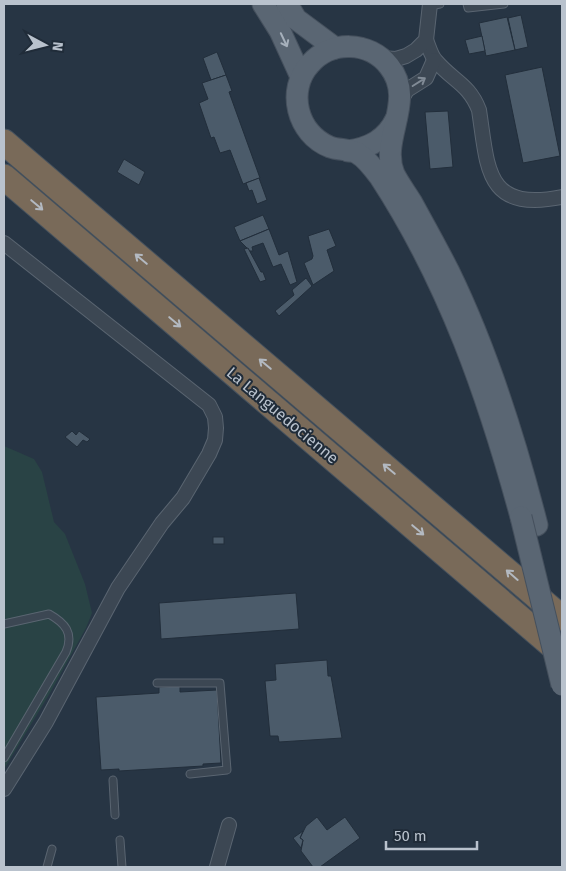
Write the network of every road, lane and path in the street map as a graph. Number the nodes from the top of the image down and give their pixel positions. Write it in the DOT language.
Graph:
graph roads {
  1 [pos="263,4"];
  2 [pos="287,4"];
  3 [pos="467,4"];
  4 [pos="504,4"];
  5 [pos="433,5"];
  6 [pos="426,40"];
  7 [pos="335,48"];
  8 [pos="381,58"];
  9 [pos="434,60"];
  10 [pos="301,77"];
  11 [pos="399,108"];
  12 [pos="4,142"];
  13 [pos="348,151"];
  14 [pos="4,177"];
  15 [pos="562,197"];
  16 [pos="4,243"];
  17 [pos="529,521"];
  18 [pos="562,618"];
  19 [pos="4,624"];
  20 [pos="562,634"];
  21 [pos="562,654"];
  22 [pos="157,683"];
  23 [pos="562,685"];
  24 [pos="4,758"];
  25 [pos="190,774"];
  26 [pos="113,780"];
  27 [pos="4,788"];
  28 [pos="116,815"];
  29 [pos="230,825"];
  30 [pos="120,840"];
  31 [pos="52,849"];
  32 [pos="48,867"];
  33 [pos="122,867"];
  34 [pos="217,867"];
  1 -- 10 [label="main road, one-way"];
  2 -- 7 [label="main road"];
  3 -- 4 [label="lane"];
  5 -- 6 [label="street"];
  6 -- 8 [label="street"];
  6 -- 9 [label="street"];
  7 -- 8 [label="main road"];
  7 -- 10 [label="main road"];
  8 -- 11 [label="main road"];
  11 -- 9 [label="street, one-way"];
  9 -- 15 [label="street"];
  10 -- 13 [label="main road"];
  11 -- 13 [label="main road"];
  11 -- 17 [label="main road"];
  18 -- 12 [label="highway, La Languedocienne, one-way"];
  13 -- 17 [label="main road"];
  14 -- 21 [label="highway, La Languedocienne, one-way"];
  16 -- 27 [label="street"];
  17 -- 20 [label="main road"];
  17 -- 23 [label="main road, bridge"];
  19 -- 24 [label="lane"];
  22 -- 25 [label="lane"];
  26 -- 28 [label="lane"];
  29 -- 34 [label="street"];
  30 -- 33 [label="lane"];
  31 -- 32 [label="lane"];
}
